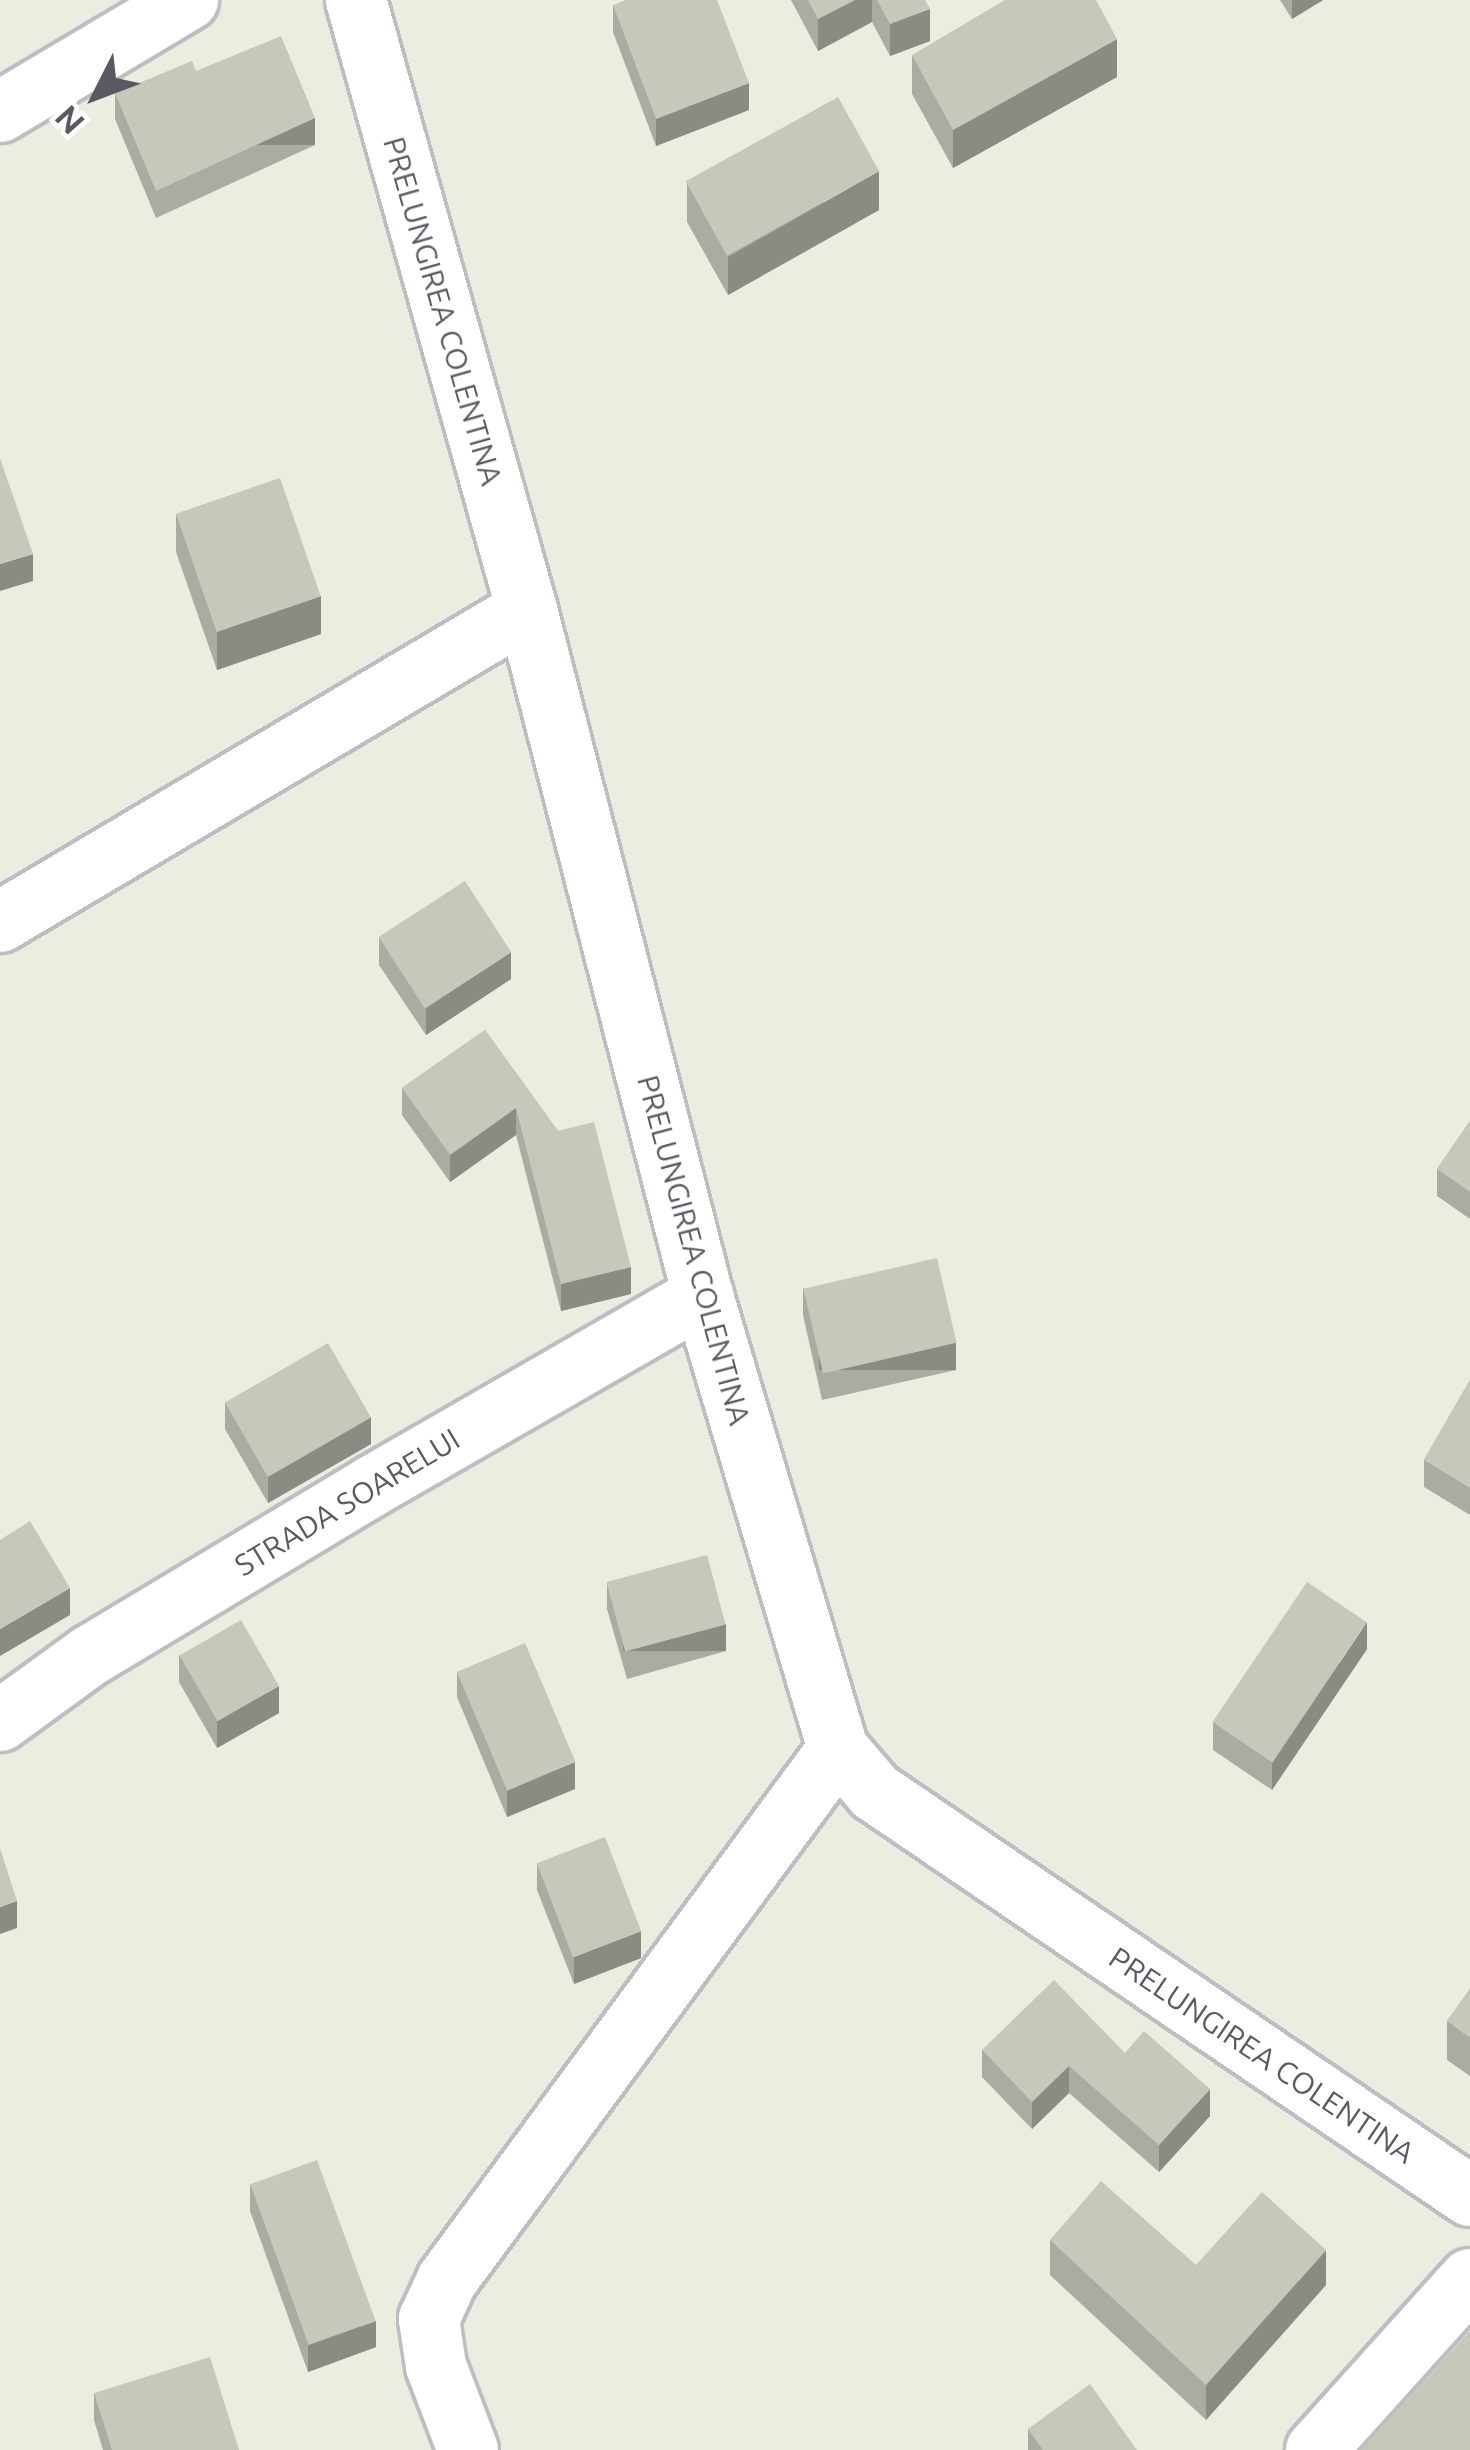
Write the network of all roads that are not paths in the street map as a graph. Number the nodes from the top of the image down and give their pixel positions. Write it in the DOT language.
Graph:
graph roads {
  1 [pos="188,0"];
  2 [pos="356,0"];
  3 [pos="0,112"];
  4 [pos="527,610"];
  5 [pos="0,922"];
  6 [pos="703,1297"];
  7 [pos="0,1721"];
  8 [pos="838,1749"];
  9 [pos="1470,2196"];
  10 [pos="1470,2278"];
  11 [pos="468,2450"];
  12 [pos="1316,2450"];
  1 -- 3 [label="street"];
  2 -- 4 [label="street, PRELUNGIREA COLENTINA"];
  4 -- 5 [label="street"];
  4 -- 6 [label="street, PRELUNGIREA COLENTINA"];
  6 -- 7 [label="street, STRADA SOARELUI"];
  6 -- 8 [label="street, PRELUNGIREA COLENTINA"];
  8 -- 9 [label="street, PRELUNGIREA COLENTINA"];
  8 -- 11 [label="street"];
  10 -- 12 [label="street"];
}
